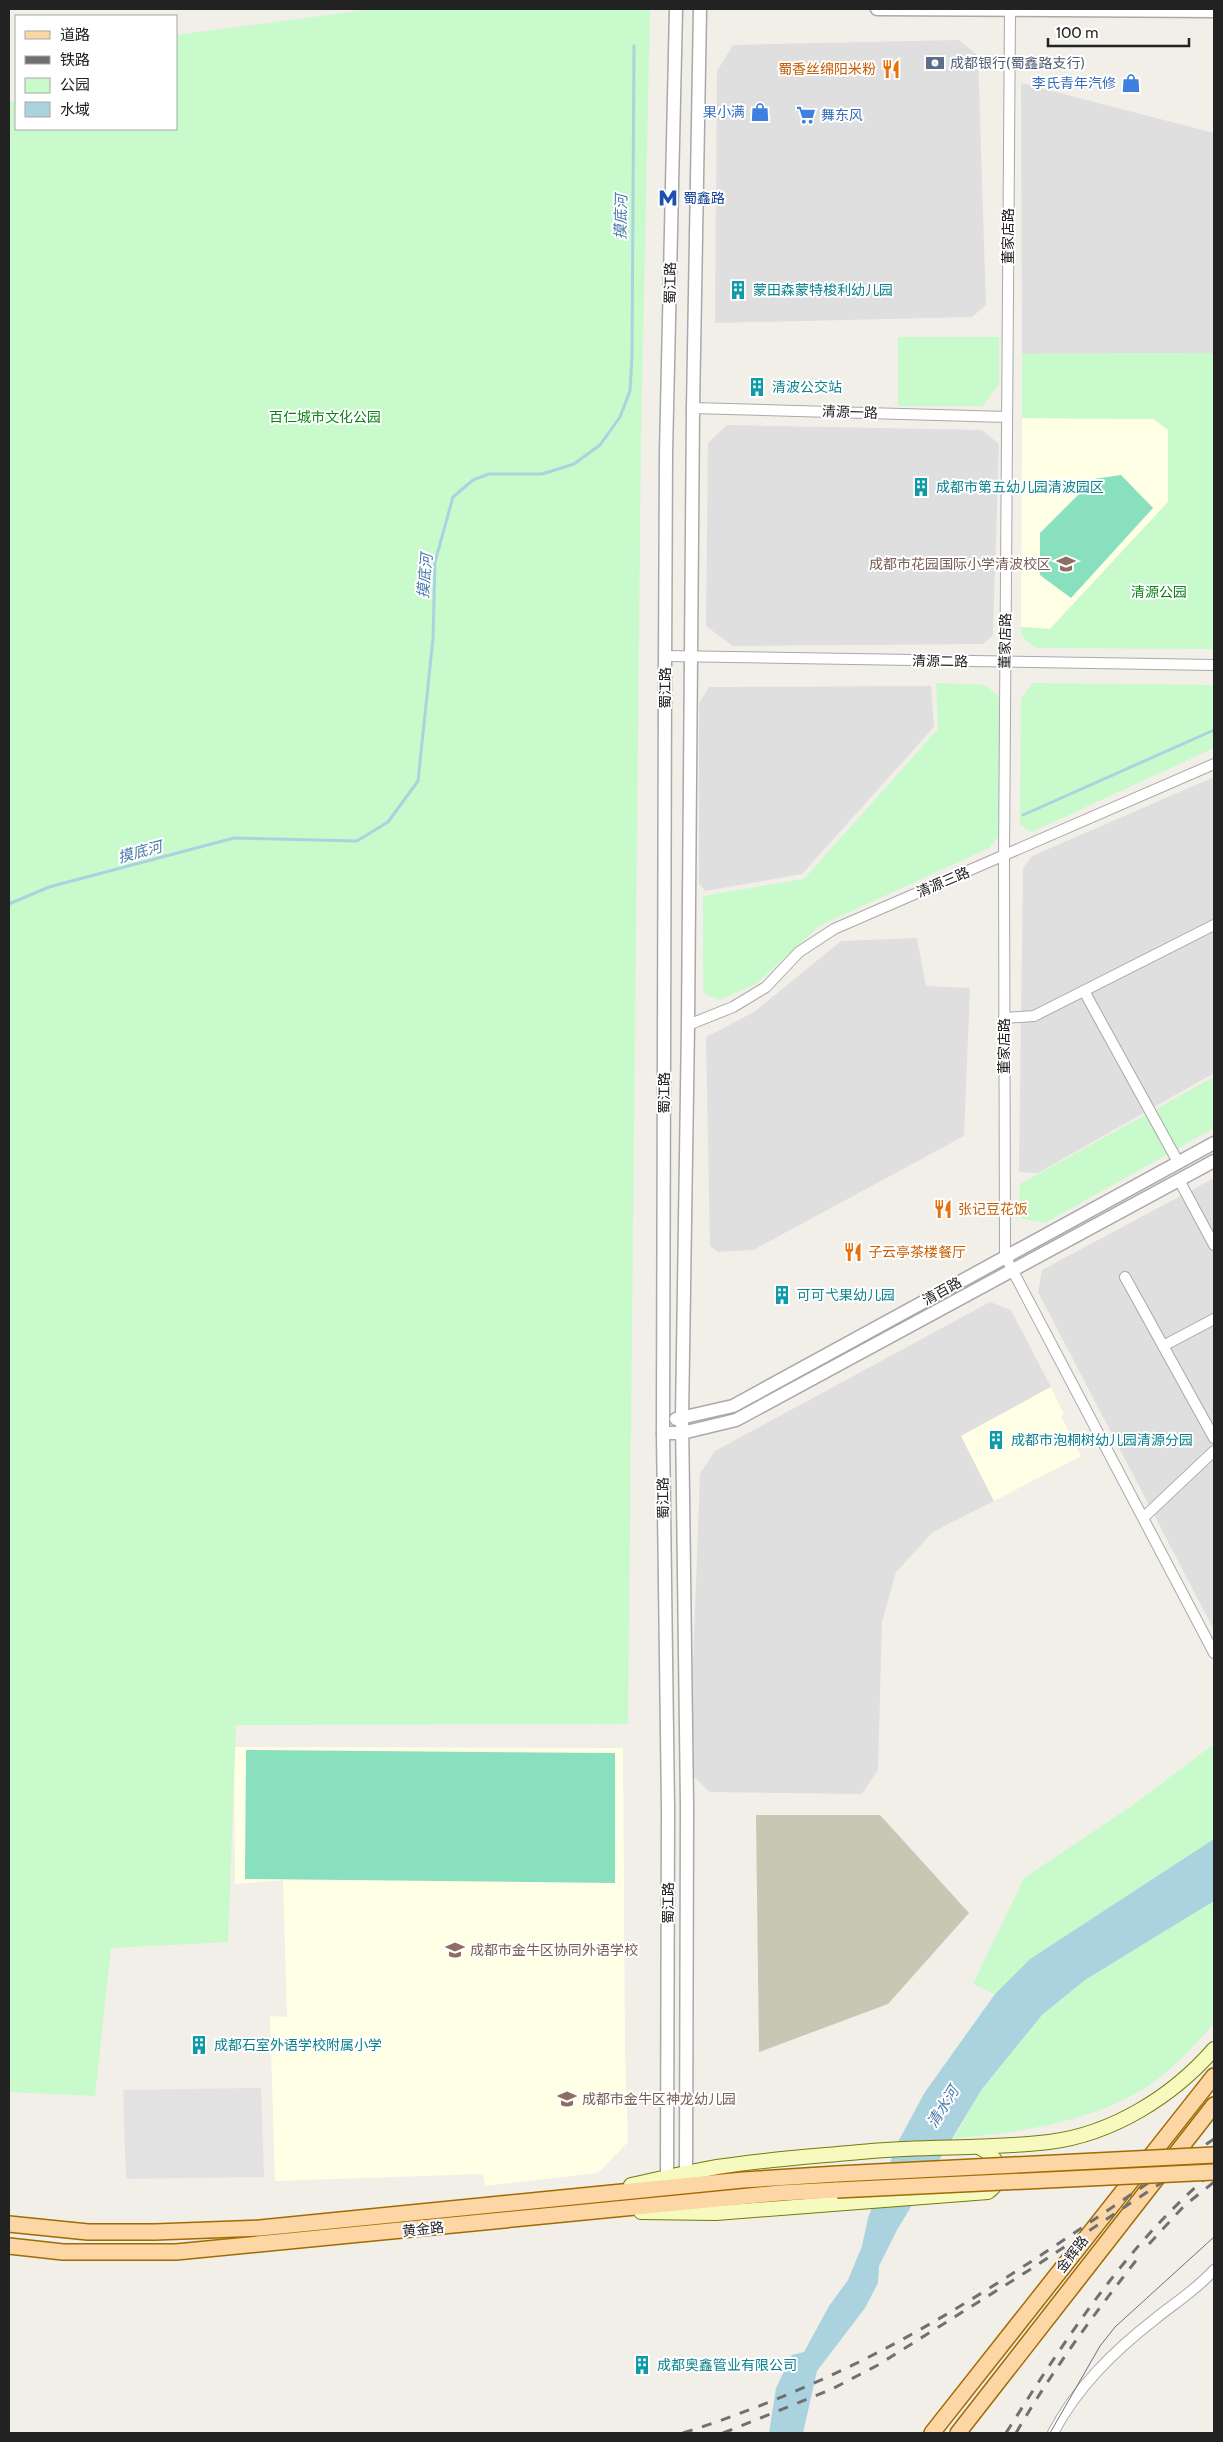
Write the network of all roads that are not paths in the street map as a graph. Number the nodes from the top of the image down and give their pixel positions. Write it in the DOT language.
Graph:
graph roads {
  1 [pos="676,9"];
  2 [pos="700,9"];
  3 [pos="877,9"];
  4 [pos="1010,9"];
  5 [pos="1214,11"];
  6 [pos="693,408"];
  7 [pos="1007,417"];
  8 [pos="665,656"];
  9 [pos="692,657"];
  10 [pos="1006,662"];
  11 [pos="1214,665"];
  12 [pos="1214,764"];
  13 [pos="1004,856"];
  14 [pos="1214,925"];
  15 [pos="1084,991"];
  16 [pos="1004,1018"];
  17 [pos="688,1025"];
  18 [pos="1214,1143"];
  19 [pos="1214,1161"];
  20 [pos="1178,1162"];
  21 [pos="1179,1180"];
  22 [pos="1214,1245"];
  23 [pos="1005,1256"];
  24 [pos="1012,1271"];
  25 [pos="1125,1277"];
  26 [pos="1214,1319"];
  27 [pos="1163,1346"];
  28 [pos="682,1418"];
  29 [pos="664,1419"];
  30 [pos="662,1433"];
  31 [pos="682,1433"];
  32 [pos="1214,1438"];
  33 [pos="1214,1451"];
  34 [pos="1143,1518"];
  35 [pos="1214,1653"];
  36 [pos="1214,2049"];
  37 [pos="1214,2076"];
  38 [pos="1214,2105"];
  39 [pos="974,2147"];
  40 [pos="1214,2155"];
  41 [pos="1214,2172"];
  42 [pos="686,2174"];
  43 [pos="667,2178"];
  44 [pos="585,2195"];
  45 [pos="595,2212"];
  46 [pos="9,2224"];
  47 [pos="9,2246"];
  48 [pos="1214,2270"];
  49 [pos="932,2433"];
  50 [pos="958,2433"];
  51 [pos="1053,2433"];
  1 -- 8 [label="street, 蜀江路"];
  2 -- 6 [label="street, 蜀江路"];
  3 -- 4 [label="street"];
  4 -- 5 [label="street"];
  4 -- 7 [label="street, 董家店路"];
  6 -- 7 [label="street, 清源一路"];
  6 -- 9 [label="street, 蜀江路"];
  7 -- 10 [label="street, 董家店路"];
  8 -- 9 [label="street, 清源二路"];
  8 -- 29 [label="street, 蜀江路"];
  9 -- 10 [label="street, 清源二路"];
  9 -- 17 [label="street, 蜀江路"];
  10 -- 11 [label="street, 清源二路"];
  10 -- 13 [label="street, 董家店路"];
  12 -- 13 [label="street, 清源三路"];
  13 -- 16 [label="street, 董家店路"];
  13 -- 17 [label="street, 清源三路"];
  14 -- 15 [label="street"];
  15 -- 16 [label="street"];
  15 -- 20 [label="street"];
  16 -- 23 [label="street, 董家店路"];
  17 -- 28 [label="street, 蜀江路"];
  18 -- 20 [label="street, 清百路"];
  19 -- 21 [label="street, 清百路"];
  20 -- 23 [label="street, 清百路"];
  21 -- 22 [label="street"];
  21 -- 24 [label="street, 清百路"];
  23 -- 24 [label="street, 董家店路"];
  23 -- 28 [label="street, 清百路"];
  24 -- 31 [label="street, 清百路"];
  24 -- 34 [label="street, 董家店路"];
  25 -- 27 [label="street"];
  26 -- 27 [label="street"];
  27 -- 32 [label="street"];
  28 -- 29 [label="street, 清百路"];
  28 -- 31 [label="street, 蜀江路"];
  29 -- 30 [label="street, 蜀江路"];
  30 -- 31 [label="street, 清百路"];
  30 -- 43 [label="street, 蜀江路"];
  31 -- 42 [label="street, 蜀江路"];
  33 -- 34 [label="street"];
  34 -- 35 [label="street, 董家店路"];
  36 -- 39 [label="main road"];
  37 -- 49 [label="main road, 金辉路"];
  38 -- 50 [label="main road, 金辉路"];
  39 -- 42 [label="main road"];
  39 -- 45 [label="main road"];
  40 -- 44 [label="main road, 黄金路, bridge"];
  41 -- 45 [label="main road, 黄金路, bridge"];
  42 -- 43 [label="main road"];
  43 -- 44 [label="main road"];
  44 -- 46 [label="main road, 黄金路"];
  45 -- 47 [label="main road, 黄金路"];
  48 -- 51 [label="street"];
}
